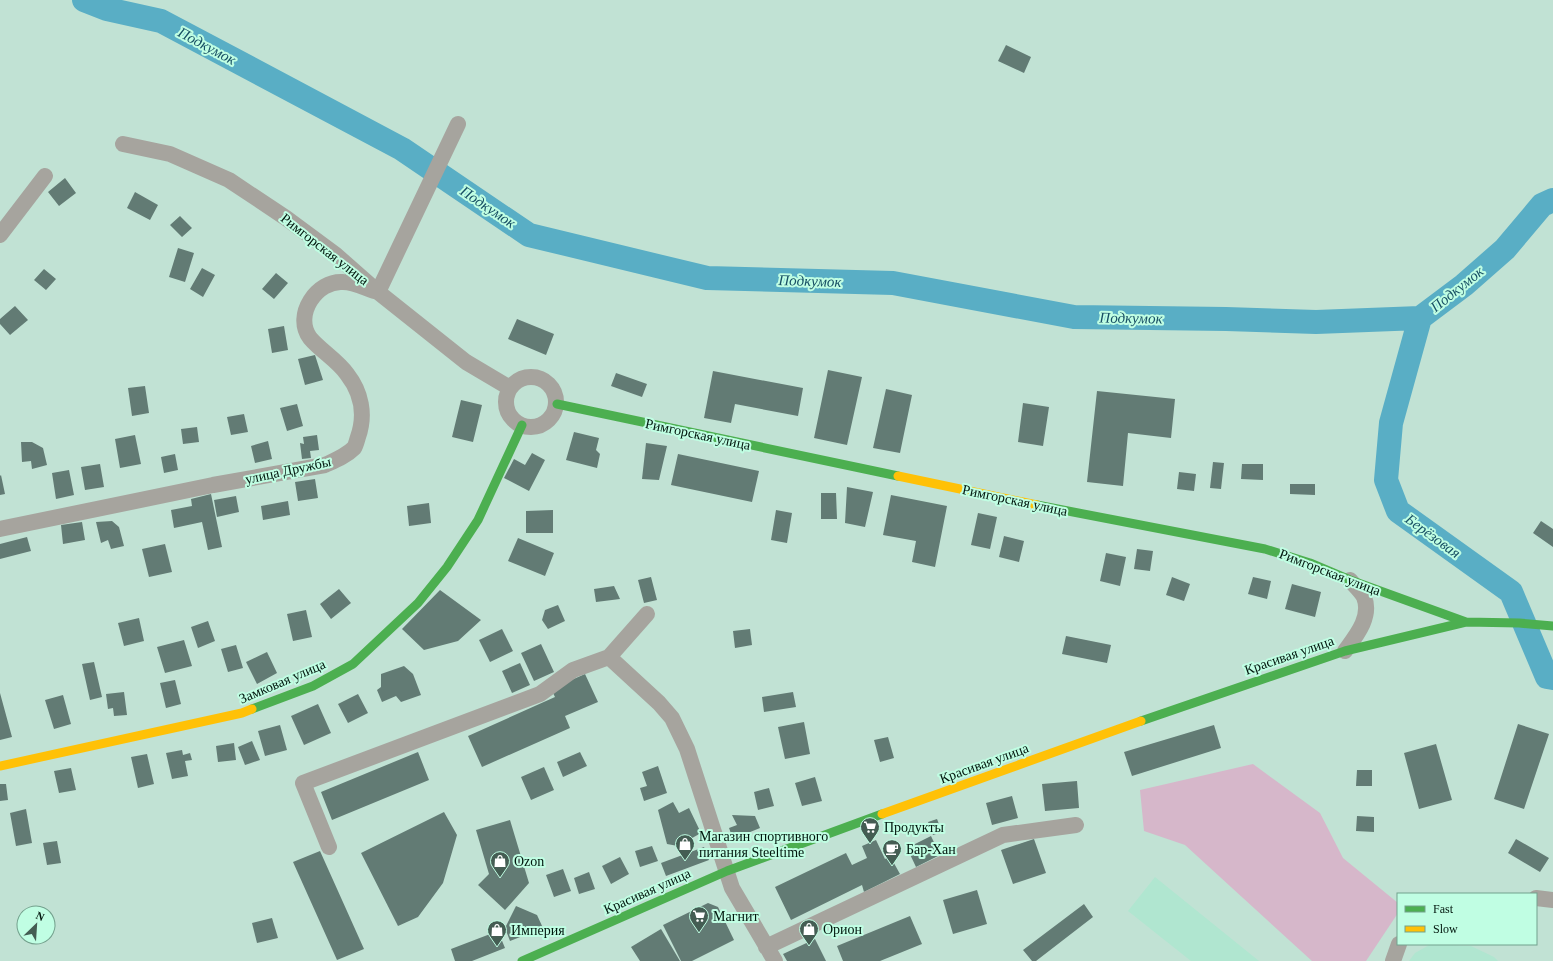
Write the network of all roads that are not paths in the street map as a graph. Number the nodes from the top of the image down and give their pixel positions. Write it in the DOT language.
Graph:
graph roads {
  1 [pos="458,124"];
  2 [pos="123,144"];
  3 [pos="45,176"];
  4 [pos="0,235"];
  5 [pos="378,292"];
  6 [pos="510,388"];
  7 [pos="557,404"];
  8 [pos="522,425"];
  9 [pos="0,529"];
  10 [pos="1350,580"];
  11 [pos="647,614"];
  12 [pos="1466,622"];
  13 [pos="1553,626"];
  14 [pos="1345,651"];
  15 [pos="609,657"];
  16 [pos="0,766"];
  17 [pos="1076,825"];
  18 [pos="329,847"];
  19 [pos="727,872"];
  20 [pos="1537,898"];
  21 [pos="1553,900"];
  22 [pos="1399,945"];
  23 [pos="766,947"];
  24 [pos="522,961"];
  25 [pos="775,961"];
  26 [pos="1393,961"];
  1 -- 5 [label="street"];
  2 -- 5 [label="street, Римгорская улица"];
  3 -- 4 [label="street"];
  5 -- 6 [label="street, Римгорская улица"];
  5 -- 9 [label="street, улица Дружбы"];
  6 -- 7 [label="street"];
  6 -- 8 [label="street"];
  7 -- 8 [label="street"];
  7 -- 10 [label="street, Римгорская улица"];
  8 -- 16 [label="street, Замковая улица"];
  10 -- 12 [label="street, Римгорская улица"];
  10 -- 14 [label="street"];
  11 -- 15 [label="street"];
  12 -- 13 [label="street"];
  12 -- 14 [label="street, Красивая улица"];
  14 -- 19 [label="street, Красивая улица"];
  15 -- 18 [label="street"];
  15 -- 19 [label="street"];
  17 -- 23 [label="street"];
  19 -- 23 [label="street"];
  19 -- 24 [label="street, Красивая улица"];
  20 -- 21 [label="street"];
  22 -- 26 [label="street"];
  23 -- 25 [label="street"];
}
